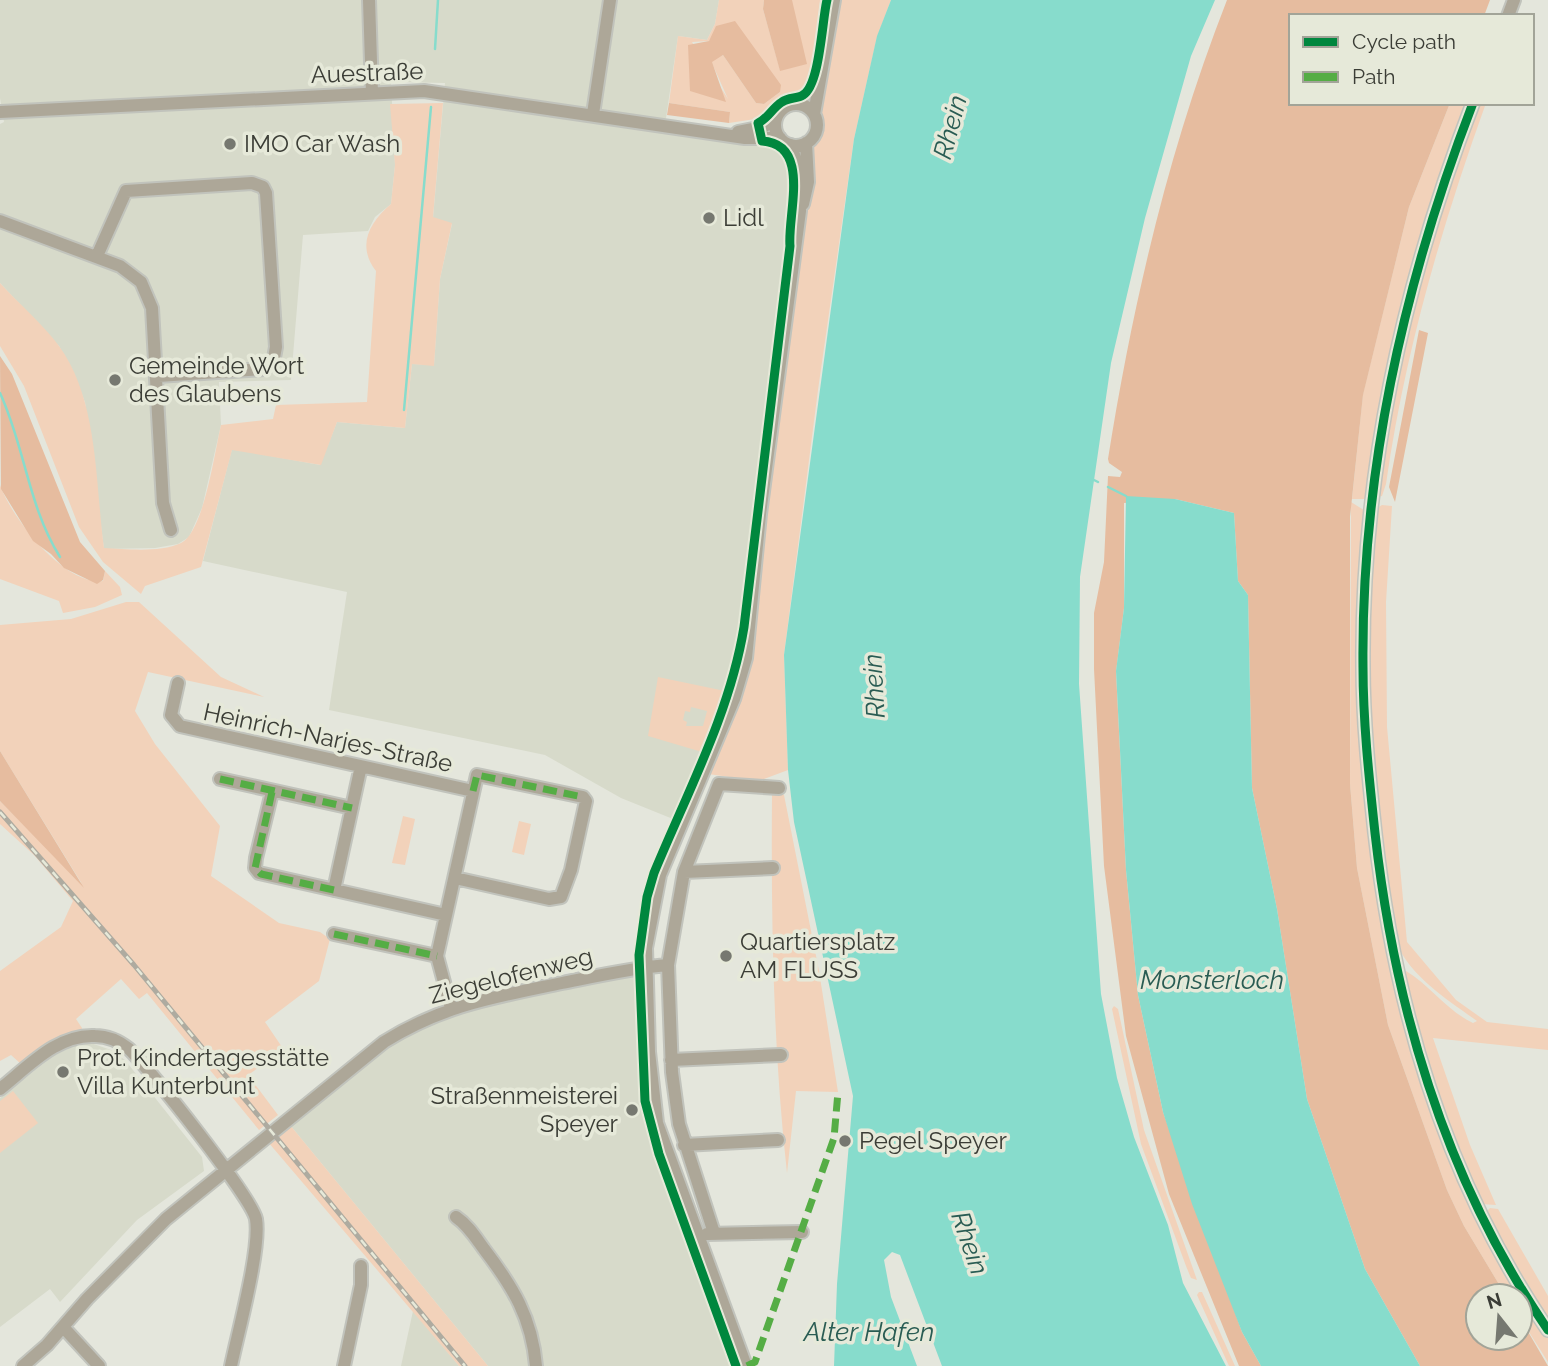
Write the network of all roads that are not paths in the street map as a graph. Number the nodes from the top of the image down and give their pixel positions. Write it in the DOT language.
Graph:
graph roads {
  1 [pos="369,0"];
  2 [pos="610,0"];
  3 [pos="834,0"];
  4 [pos="821,76"];
  5 [pos="372,93"];
  6 [pos="801,105"];
  7 [pos="1472,105"];
  8 [pos="0,112"];
  9 [pos="593,114"];
  10 [pos="814,114"];
  11 [pos="776,118"];
  12 [pos="732,134"];
  13 [pos="785,142"];
  14 [pos="806,143"];
  15 [pos="800,211"];
  16 [pos="0,221"];
  17 [pos="97,256"];
  18 [pos="158,376"];
  19 [pos="171,530"];
  20 [pos="178,683"];
  21 [pos="361,766"];
  22 [pos="220,779"];
  23 [pos="700,779"];
  24 [pos="719,784"];
  25 [pos="779,788"];
  26 [pos="473,791"];
  27 [pos="272,792"];
  28 [pos="352,808"];
  29 [pos="773,868"];
  30 [pos="684,872"];
  31 [pos="455,878"];
  32 [pos="334,890"];
  33 [pos="446,915"];
  34 [pos="334,934"];
  35 [pos="437,956"];
  36 [pos="668,965"];
  37 [pos="646,967"];
  38 [pos="450,1008"];
  39 [pos="781,1055"];
  40 [pos="671,1060"];
  41 [pos="0,1089"];
  42 [pos="778,1140"];
  43 [pos="684,1145"];
  44 [pos="225,1170"];
  45 [pos="456,1217"];
  46 [pos="802,1232"];
  47 [pos="714,1233"];
  48 [pos="697,1236"];
  49 [pos="361,1266"];
  50 [pos="87,1299"];
  51 [pos="64,1328"];
  52 [pos="1548,1330"];
  53 [pos="35,1354"];
  54 [pos="23,1366"];
  55 [pos="99,1366"];
  56 [pos="231,1366"];
  57 [pos="344,1366"];
  58 [pos="536,1366"];
  59 [pos="746,1366"];
  1 -- 5 [label="street"];
  2 -- 9 [label="street"];
  3 -- 4 [label="street"];
  4 -- 6 [label="street"];
  4 -- 10 [label="street"];
  5 -- 8 [label="street, Auestraße"];
  5 -- 9 [label="street, Auestraße"];
  6 -- 10 [label="street"];
  6 -- 11 [label="street"];
  7 -- 52 [label="street"];
  9 -- 12 [label="street, Auestraße"];
  10 -- 14 [label="street"];
  11 -- 12 [label="street, Auestraße"];
  11 -- 13 [label="street"];
  12 -- 13 [label="street, Auestraße"];
  13 -- 14 [label="street"];
  13 -- 15 [label="street"];
  14 -- 15 [label="street"];
  15 -- 23 [label="street"];
  16 -- 17 [label="street"];
  17 -- 18 [label="street"];
  17 -- 18 [label="street"];
  18 -- 19 [label="street"];
  20 -- 21 [label="street, Heinrich-Narjes-Straße"];
  21 -- 26 [label="street, Heinrich-Narjes-Straße"];
  21 -- 28 [label="street"];
  22 -- 27 [label="street"];
  23 -- 24 [label="street"];
  23 -- 37 [label="street"];
  24 -- 25 [label="street"];
  24 -- 30 [label="street"];
  26 -- 31 [label="street"];
  26 -- 31 [label="street"];
  27 -- 28 [label="street"];
  27 -- 32 [label="street"];
  28 -- 32 [label="street"];
  29 -- 30 [label="street"];
  30 -- 36 [label="street"];
  31 -- 33 [label="street"];
  32 -- 33 [label="street"];
  33 -- 35 [label="street"];
  34 -- 35 [label="street"];
  35 -- 38 [label="street"];
  36 -- 37 [label="street, Ziegelofenweg"];
  36 -- 40 [label="street"];
  37 -- 38 [label="street, Ziegelofenweg"];
  37 -- 48 [label="street"];
  38 -- 44 [label="street, Ziegelofenweg"];
  39 -- 40 [label="street"];
  40 -- 43 [label="street"];
  41 -- 44 [label="street"];
  42 -- 43 [label="street"];
  43 -- 47 [label="street"];
  44 -- 50 [label="street, Ziegelofenweg"];
  44 -- 56 [label="street"];
  45 -- 58 [label="street"];
  46 -- 47 [label="street"];
  47 -- 48 [label="street"];
  48 -- 59 [label="street"];
  49 -- 57 [label="street"];
  50 -- 51 [label="street"];
  50 -- 53 [label="street"];
  51 -- 53 [label="street"];
  51 -- 55 [label="street"];
  53 -- 54 [label="street"];
}
